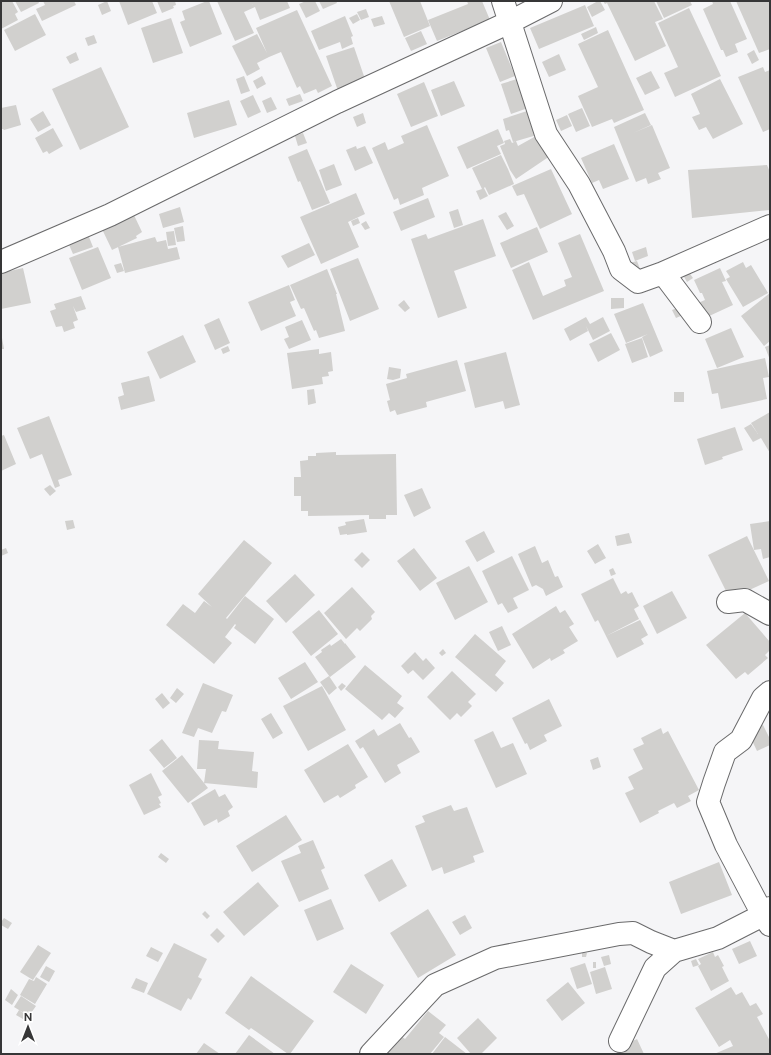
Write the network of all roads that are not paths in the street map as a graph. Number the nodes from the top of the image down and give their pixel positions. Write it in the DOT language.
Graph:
graph roads {
  1 [pos="503,1"];
  2 [pos="551,1"];
  3 [pos="510,22"];
  4 [pos="770,226"];
  5 [pos="1,262"];
  6 [pos="664,272"];
  7 [pos="700,322"];
  8 [pos="728,602"];
  9 [pos="770,614"];
  10 [pos="770,692"];
  11 [pos="768,916"];
  12 [pos="674,951"];
  13 [pos="620,1041"];
  14 [pos="371,1054"];
  1 -- 3 [label="street"];
  2 -- 3 [label="street"];
  3 -- 5 [label="street"];
  3 -- 6 [label="street"];
  4 -- 6 [label="street"];
  6 -- 7 [label="street"];
  8 -- 9 [label="street"];
  10 -- 11 [label="street"];
  11 -- 12 [label="street"];
  12 -- 13 [label="street"];
  12 -- 14 [label="street"];
}
